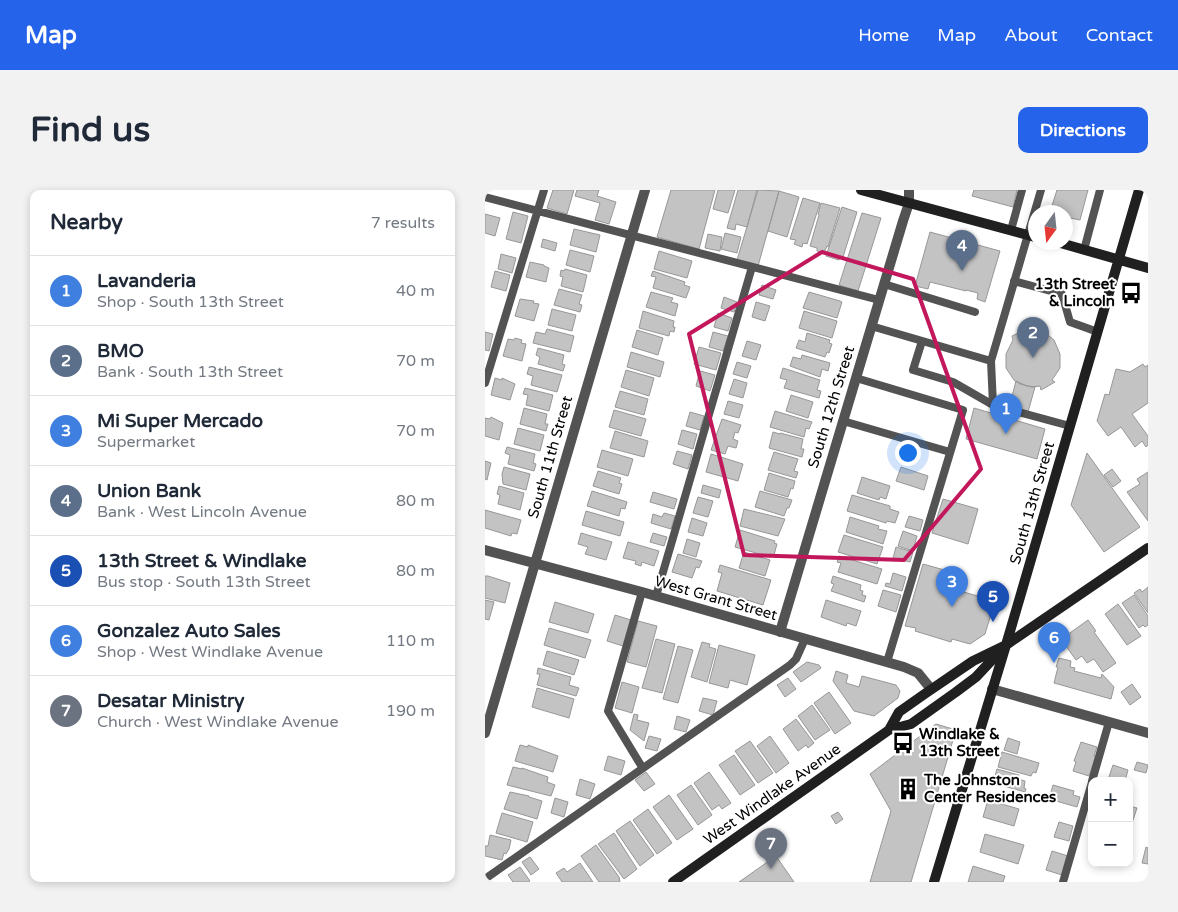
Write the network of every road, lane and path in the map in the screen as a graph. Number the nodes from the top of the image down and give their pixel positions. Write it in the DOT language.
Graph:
graph roads {
  1 [pos="544,190"];
  2 [pos="645,190"];
  3 [pos="861,190"];
  4 [pos="909,190"];
  5 [pos="1022,190"];
  6 [pos="1041,190"];
  7 [pos="1100,190"];
  8 [pos="1139,190"];
  9 [pos="485,196"];
  10 [pos="909,203"];
  11 [pos="1038,205"];
  12 [pos="538,210"];
  13 [pos="1011,230"];
  14 [pos="631,234"];
  15 [pos="1028,235"];
  16 [pos="1028,246"];
  17 [pos="1073,247"];
  18 [pos="1084,250"];
  19 [pos="1119,259"];
  20 [pos="752,267"];
  21 [pos="1148,268"];
  22 [pos="1014,280"];
  23 [pos="884,284"];
  24 [pos="879,300"];
  25 [pos="975,312"];
  26 [pos="871,326"];
  27 [pos="1098,332"];
  28 [pos="921,341"];
  29 [pos="991,361"];
  30 [pos="856,378"];
  31 [pos="485,383"];
  32 [pos="993,405"];
  33 [pos="843,421"];
  34 [pos="1070,426"];
  35 [pos="950,452"];
  36 [pos="1148,548"];
  37 [pos="485,550"];
  38 [pos="535,563"];
  39 [pos="642,592"];
  40 [pos="656,596"];
  41 [pos="780,632"];
  42 [pos="805,639"];
  43 [pos="1006,645"];
  44 [pos="887,662"];
  45 [pos="931,689"];
  46 [pos="992,689"];
  47 [pos="1109,722"];
  48 [pos="889,730"];
  49 [pos="485,733"];
  50 [pos="1148,734"];
  51 [pos="642,767"];
  52 [pos="1093,777"];
  53 [pos="1088,796"];
  54 [pos="485,879"];
  55 [pos="673,882"];
  56 [pos="934,882"];
  57 [pos="1063,882"];
  1 -- 12 [label="lane"];
  2 -- 14 [label="street, South 11th Street"];
  3 -- 10 [label="street"];
  4 -- 10 [label="street, South 12th Street"];
  5 -- 13 [label="lane"];
  6 -- 11 [label="lane"];
  7 -- 18 [label="lane"];
  8 -- 19 [label="street, South 13th Street"];
  9 -- 12 [label="lane"];
  10 -- 13 [label="street"];
  10 -- 23 [label="street, South 12th Street"];
  12 -- 14 [label="lane"];
  12 -- 31 [label="lane"];
  13 -- 15 [label="street"];
  14 -- 20 [label="lane"];
  14 -- 38 [label="street, South 11th Street"];
  16 -- 22 [label="lane"];
  17 -- 18 [label="street"];
  18 -- 19 [label="street"];
  19 -- 21 [label="street"];
  19 -- 27 [label="street, South 13th Street"];
  20 -- 24 [label="lane"];
  20 -- 40 [label="lane"];
  22 -- 27 [label="lane"];
  22 -- 29 [label="lane"];
  23 -- 24 [label="street, South 12th Street"];
  23 -- 25 [label="lane"];
  24 -- 26 [label="street, South 12th Street"];
  26 -- 28 [label="lane"];
  26 -- 30 [label="street, South 12th Street"];
  27 -- 34 [label="street, South 13th Street"];
  28 -- 29 [label="lane"];
  28 -- 32 [label="lane"];
  29 -- 32 [label="lane"];
  30 -- 33 [label="street, South 12th Street"];
  30 -- 35 [label="lane"];
  32 -- 34 [label="lane"];
  33 -- 35 [label="lane"];
  33 -- 41 [label="street, South 12th Street"];
  34 -- 43 [label="street, South 13th Street"];
  35 -- 44 [label="lane"];
  36 -- 43 [label="street, West Windlake Avenue"];
  37 -- 38 [label="street, West Grant Street"];
  38 -- 39 [label="street, West Grant Street"];
  38 -- 49 [label="street, South 11th Street"];
  39 -- 40 [label="street, West Grant Street"];
  39 -- 51 [label="lane"];
  40 -- 41 [label="street, West Grant Street"];
  41 -- 42 [label="street, West Grant Street"];
  42 -- 44 [label="street, West Grant Street"];
  42 -- 51 [label="lane"];
  43 -- 45 [label="street, West Windlake Avenue"];
  43 -- 46 [label="street, South 13th Street"];
  43 -- 48 [label="street, West Windlake Avenue"];
  44 -- 45 [label="street, West Grant Street"];
  45 -- 48 [label="street, West Windlake Avenue"];
  46 -- 47 [label="street"];
  46 -- 56 [label="street, South 13th Street"];
  47 -- 50 [label="street"];
  47 -- 52 [label="lane"];
  48 -- 55 [label="street, West Windlake Avenue"];
  51 -- 54 [label="lane"];
  53 -- 57 [label="lane"];
}
